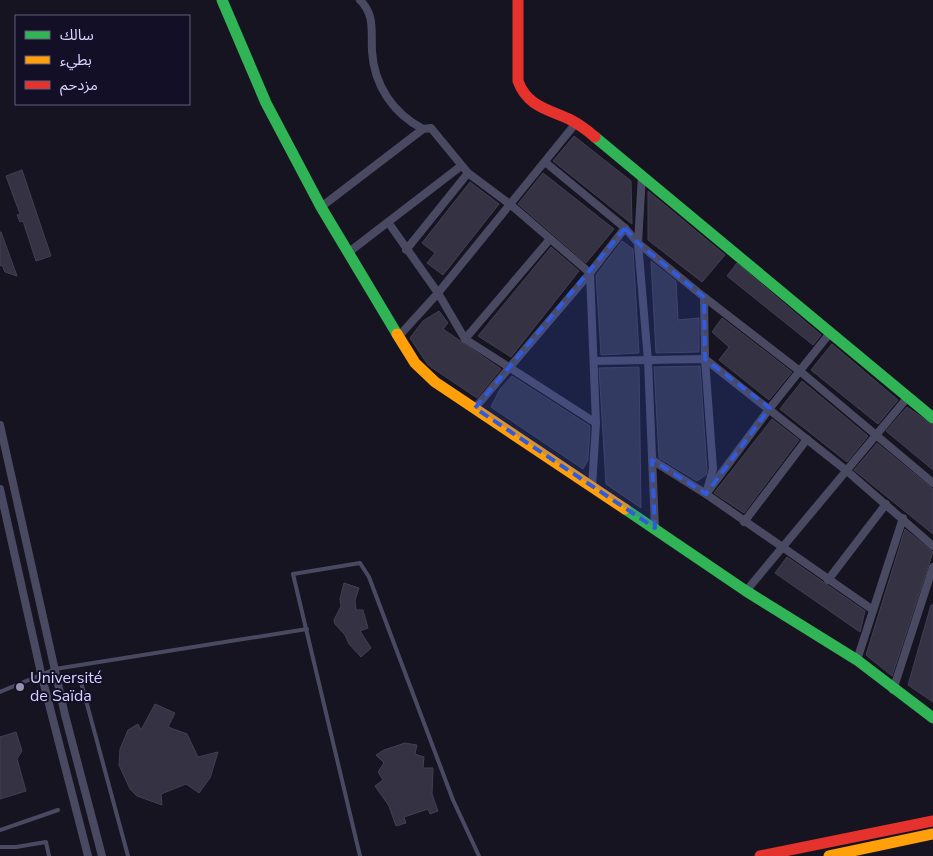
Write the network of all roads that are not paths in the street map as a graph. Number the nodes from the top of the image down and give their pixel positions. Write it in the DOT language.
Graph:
graph roads {
  1 [pos="222,0"];
  2 [pos="360,0"];
  3 [pos="518,0"];
  4 [pos="576,123"];
  5 [pos="423,130"];
  6 [pos="544,162"];
  7 [pos="461,166"];
  8 [pos="468,173"];
  9 [pos="642,175"];
  10 [pos="511,205"];
  11 [pos="321,207"];
  12 [pos="388,222"];
  13 [pos="625,228"];
  14 [pos="550,240"];
  15 [pos="638,243"];
  16 [pos="406,250"];
  17 [pos="349,252"];
  18 [pos="590,273"];
  19 [pos="438,293"];
  20 [pos="704,297"];
  21 [pos="830,333"];
  22 [pos="399,336"];
  23 [pos="465,339"];
  24 [pos="705,359"];
  25 [pos="594,361"];
  26 [pos="648,361"];
  27 [pos="508,369"];
  28 [pos="801,372"];
  29 [pos="907,398"];
  30 [pos="475,408"];
  31 [pos="770,408"];
  32 [pos="933,418"];
  33 [pos="596,423"];
  34 [pos="0,425"];
  35 [pos="875,435"];
  36 [pos="807,439"];
  37 [pos="2,446"];
  38 [pos="652,460"];
  39 [pos="847,470"];
  40 [pos="933,483"];
  41 [pos="592,487"];
  42 [pos="0,489"];
  43 [pos="706,494"];
  44 [pos="886,504"];
  45 [pos="903,518"];
  46 [pos="744,522"];
  47 [pos="655,528"];
  48 [pos="933,546"];
  49 [pos="783,548"];
  50 [pos="933,566"];
  51 [pos="828,580"];
  52 [pos="746,591"];
  53 [pos="873,610"];
  54 [pos="307,629"];
  55 [pos="857,660"];
  56 [pos="55,669"];
  57 [pos="41,674"];
  58 [pos="81,682"];
  59 [pos="893,690"];
  60 [pos="0,692"];
  61 [pos="933,718"];
  62 [pos="58,810"];
  63 [pos="933,821"];
  64 [pos="0,830"];
  65 [pos="933,834"];
  66 [pos="0,847"];
  67 [pos="49,856"];
  68 [pos="88,856"];
  69 [pos="102,856"];
  70 [pos="128,856"];
  71 [pos="360,856"];
  72 [pos="479,856"];
  73 [pos="760,856"];
  74 [pos="829,856"];
  1 -- 11 [label="street"];
  2 -- 5 [label="street"];
  3 -- 4 [label="street"];
  4 -- 6 [label="street"];
  4 -- 9 [label="street"];
  5 -- 7 [label="street"];
  5 -- 11 [label="street"];
  6 -- 10 [label="street"];
  6 -- 13 [label="street"];
  7 -- 8 [label="street"];
  7 -- 12 [label="street"];
  8 -- 10 [label="street"];
  8 -- 16 [label="street"];
  9 -- 15 [label="street"];
  9 -- 21 [label="street"];
  10 -- 14 [label="street"];
  10 -- 19 [label="street"];
  11 -- 17 [label="street"];
  12 -- 16 [label="street"];
  12 -- 17 [label="street"];
  13 -- 15 [label="street"];
  13 -- 18 [label="street"];
  14 -- 18 [label="street"];
  14 -- 23 [label="street"];
  15 -- 20 [label="street"];
  15 -- 26 [label="street"];
  16 -- 19 [label="street"];
  17 -- 22 [label="street"];
  18 -- 25 [label="street"];
  18 -- 27 [label="street"];
  19 -- 22 [label="street"];
  19 -- 23 [label="street"];
  20 -- 24 [label="street"];
  20 -- 28 [label="street"];
  21 -- 28 [label="street"];
  21 -- 29 [label="street"];
  22 -- 30 [label="street"];
  23 -- 27 [label="street"];
  24 -- 26 [label="street"];
  24 -- 31 [label="street"];
  24 -- 43 [label="street"];
  25 -- 26 [label="street"];
  25 -- 33 [label="street"];
  26 -- 38 [label="street"];
  27 -- 30 [label="street"];
  27 -- 33 [label="street"];
  28 -- 31 [label="street"];
  28 -- 35 [label="street"];
  29 -- 32 [label="street"];
  29 -- 35 [label="street"];
  30 -- 41 [label="street"];
  31 -- 36 [label="street"];
  31 -- 43 [label="street"];
  33 -- 41 [label="street"];
  34 -- 37 [label="street"];
  35 -- 39 [label="street"];
  35 -- 40 [label="street"];
  36 -- 39 [label="street"];
  36 -- 46 [label="street"];
  37 -- 56 [label="street"];
  38 -- 43 [label="street"];
  38 -- 47 [label="street"];
  39 -- 44 [label="street"];
  39 -- 49 [label="street"];
  41 -- 47 [label="street"];
  42 -- 57 [label="street"];
  43 -- 46 [label="street"];
  44 -- 45 [label="street"];
  44 -- 51 [label="street"];
  45 -- 48 [label="street"];
  45 -- 53 [label="street"];
  46 -- 49 [label="street"];
  47 -- 52 [label="street"];
  49 -- 51 [label="street"];
  49 -- 52 [label="street"];
  50 -- 59 [label="street"];
  51 -- 53 [label="street"];
  52 -- 55 [label="street"];
  53 -- 55 [label="street"];
  54 -- 56 [label="lane"];
  54 -- 71 [label="lane"];
  54 -- 72 [label="lane"];
  55 -- 59 [label="street"];
  56 -- 57 [label="lane"];
  56 -- 69 [label="street"];
  57 -- 60 [label="lane"];
  57 -- 68 [label="street"];
  58 -- 70 [label="lane"];
  59 -- 61 [label="street"];
  62 -- 64 [label="lane"];
  63 -- 73 [label="street"];
  65 -- 74 [label="street"];
  66 -- 67 [label="lane"];
}
